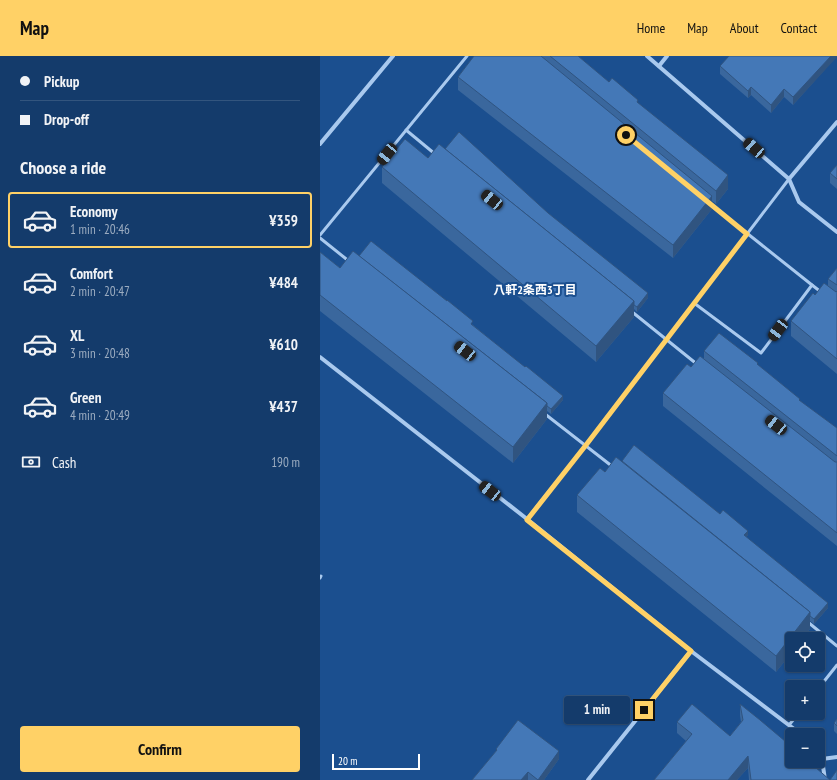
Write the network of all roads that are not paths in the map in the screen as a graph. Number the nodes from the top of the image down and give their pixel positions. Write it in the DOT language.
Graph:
graph roads {
  1 [pos="393,56"];
  2 [pos="466,56"];
  3 [pos="647,56"];
  4 [pos="667,56"];
  5 [pos="659,66"];
  6 [pos="837,122"];
  7 [pos="406,130"];
  8 [pos="320,144"];
  9 [pos="437,155"];
  10 [pos="790,179"];
  11 [pos="704,200"];
  12 [pos="837,232"];
  13 [pos="747,234"];
  14 [pos="320,235"];
  15 [pos="320,238"];
  16 [pos="351,262"];
  17 [pos="812,285"];
  18 [pos="825,295"];
  19 [pos="694,303"];
  20 [pos="629,310"];
  21 [pos="666,339"];
  22 [pos="320,357"];
  23 [pos="702,368"];
  24 [pos="543,412"];
  25 [pos="586,445"];
  26 [pos="616,470"];
  27 [pos="527,520"];
  28 [pos="806,621"];
  29 [pos="837,646"];
  30 [pos="691,651"];
  31 [pos="837,665"];
  32 [pos="825,680"];
  33 [pos="794,720"];
  34 [pos="790,725"];
  35 [pos="794,728"];
  36 [pos="837,757"];
  37 [pos="825,759"];
  38 [pos="823,768"];
  39 [pos="588,780"];
  40 [pos="825,780"];
  1 -- 8 [label="street"];
  2 -- 7 [label="lane"];
  3 -- 5 [label="street"];
  4 -- 5 [label="street"];
  5 -- 10 [label="street"];
  6 -- 10 [label="street"];
  7 -- 9 [label="lane"];
  7 -- 14 [label="lane"];
  10 -- 12 [label="street"];
  10 -- 13 [label="lane"];
  11 -- 13 [label="lane"];
  13 -- 17 [label="lane"];
  13 -- 19 [label="lane"];
  15 -- 16 [label="lane"];
  17 -- 18 [label="lane"];
  17 -- 19 [label="lane"];
  19 -- 21 [label="lane"];
  20 -- 21 [label="lane"];
  21 -- 23 [label="lane"];
  21 -- 25 [label="lane"];
  22 -- 27 [label="street"];
  24 -- 25 [label="lane"];
  25 -- 26 [label="lane"];
  25 -- 27 [label="lane"];
  27 -- 30 [label="street"];
  28 -- 29 [label="lane"];
  30 -- 34 [label="street"];
  30 -- 39 [label="street"];
  31 -- 32 [label="lane"];
  33 -- 34 [label="lane"];
  34 -- 35 [label="street"];
  36 -- 37 [label="street"];
  38 -- 40 [label="street"];
}
